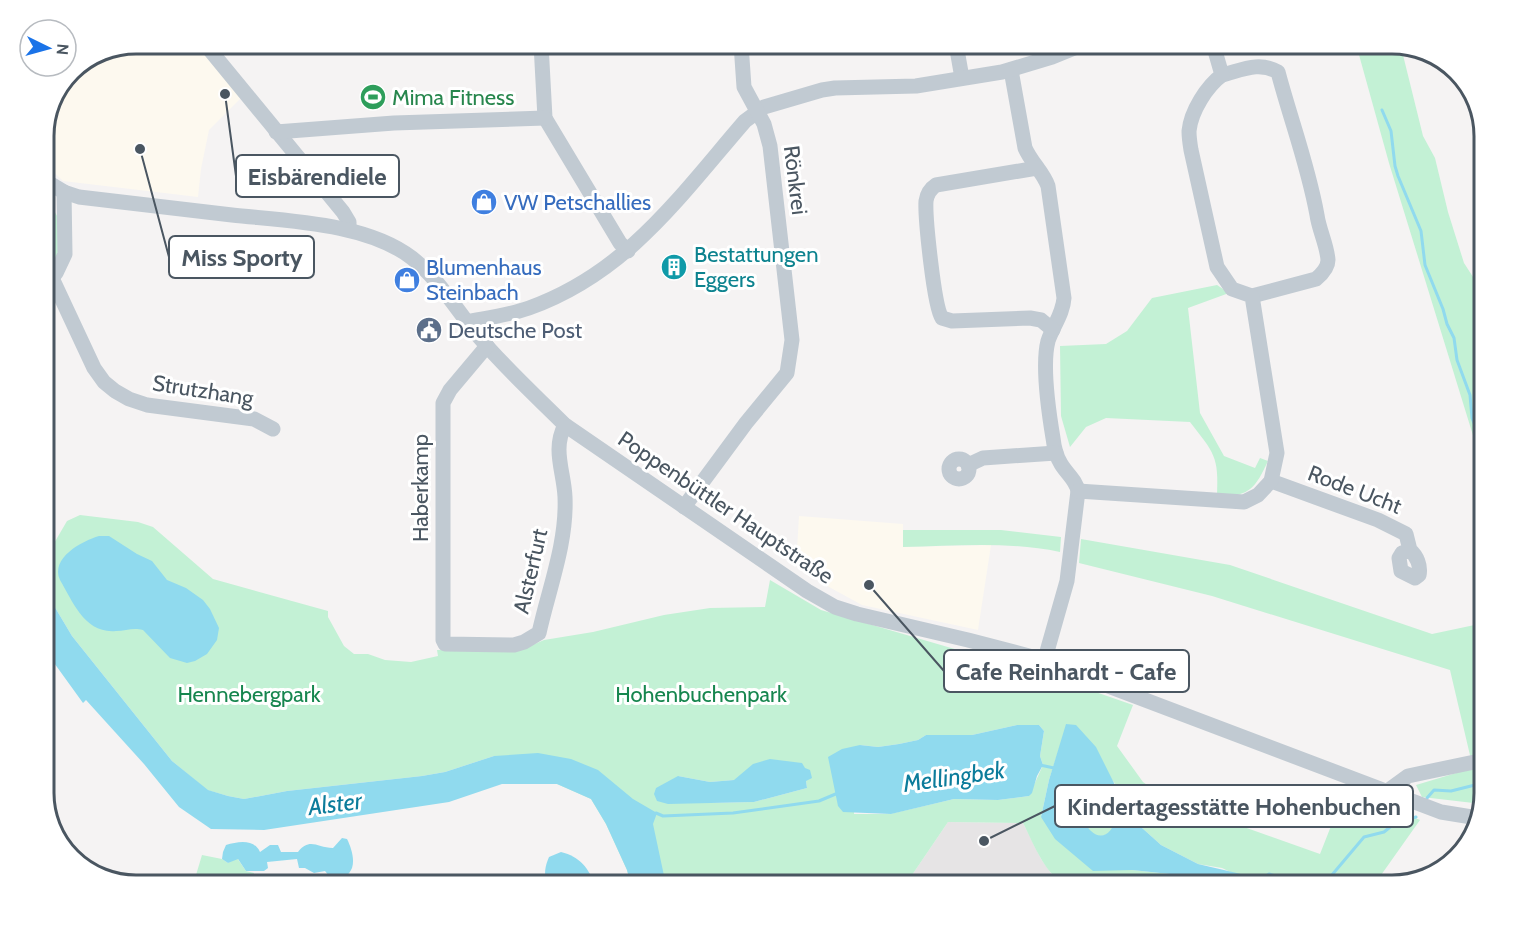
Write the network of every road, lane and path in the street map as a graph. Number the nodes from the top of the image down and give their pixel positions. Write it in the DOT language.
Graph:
graph roads {
  1 [pos="213,54"];
  2 [pos="542,54"];
  3 [pos="741,54"];
  4 [pos="958,54"];
  5 [pos="1059,54"];
  6 [pos="1216,54"];
  7 [pos="1011,70"];
  8 [pos="1222,75"];
  9 [pos="962,78"];
  10 [pos="757,111"];
  11 [pos="545,118"];
  12 [pos="276,132"];
  13 [pos="1038,168"];
  14 [pos="54,186"];
  15 [pos="64,192"];
  16 [pos="349,230"];
  17 [pos="628,251"];
  18 [pos="54,271"];
  19 [pos="54,291"];
  20 [pos="1252,296"];
  21 [pos="467,322"];
  22 [pos="1053,330"];
  23 [pos="488,346"];
  24 [pos="565,425"];
  25 [pos="273,429"];
  26 [pos="1056,453"];
  27 [pos="968,465"];
  28 [pos="1271,481"];
  29 [pos="1078,491"];
  30 [pos="684,507"];
  31 [pos="1410,550"];
  32 [pos="446,644"];
  33 [pos="1044,662"];
  34 [pos="1474,762"];
  35 [pos="1386,792"];
  36 [pos="1470,817"];
  1 -- 12 [label="street"];
  2 -- 11 [label="street"];
  3 -- 10 [label="street, Rönkrei"];
  4 -- 9 [label="street"];
  5 -- 7 [label="street"];
  6 -- 8 [label="street"];
  7 -- 9 [label="street"];
  7 -- 13 [label="street"];
  8 -- 20 [label="street"];
  8 -- 20 [label="street"];
  9 -- 10 [label="street"];
  10 -- 17 [label="street"];
  10 -- 30 [label="street, Rönkrei"];
  11 -- 12 [label="street"];
  11 -- 17 [label="street"];
  12 -- 16 [label="street"];
  13 -- 22 [label="street"];
  13 -- 22 [label="street"];
  14 -- 15 [label="street, Poppenbüttler Hauptstraße"];
  15 -- 16 [label="street, Poppenbüttler Hauptstraße"];
  15 -- 18 [label="street"];
  16 -- 21 [label="street, Poppenbüttler Hauptstraße"];
  17 -- 21 [label="street"];
  19 -- 25 [label="street, Strutzhang"];
  20 -- 28 [label="street"];
  21 -- 23 [label="street, Poppenbüttler Hauptstraße"];
  22 -- 26 [label="street"];
  23 -- 24 [label="street, Poppenbüttler Hauptstraße"];
  23 -- 32 [label="street, Haberkamp"];
  24 -- 30 [label="street, Poppenbüttler Hauptstraße"];
  24 -- 32 [label="street, Alsterfurt"];
  26 -- 27 [label="street"];
  26 -- 29 [label="street"];
  28 -- 29 [label="street"];
  28 -- 31 [label="street, Rode Ucht"];
  29 -- 33 [label="street"];
  30 -- 33 [label="street, Poppenbüttler Hauptstraße"];
  33 -- 35 [label="street, Poppenbüttler Hauptstraße"];
  34 -- 35 [label="street"];
  35 -- 36 [label="street, Poppenbüttler Hauptstraße"];
}
